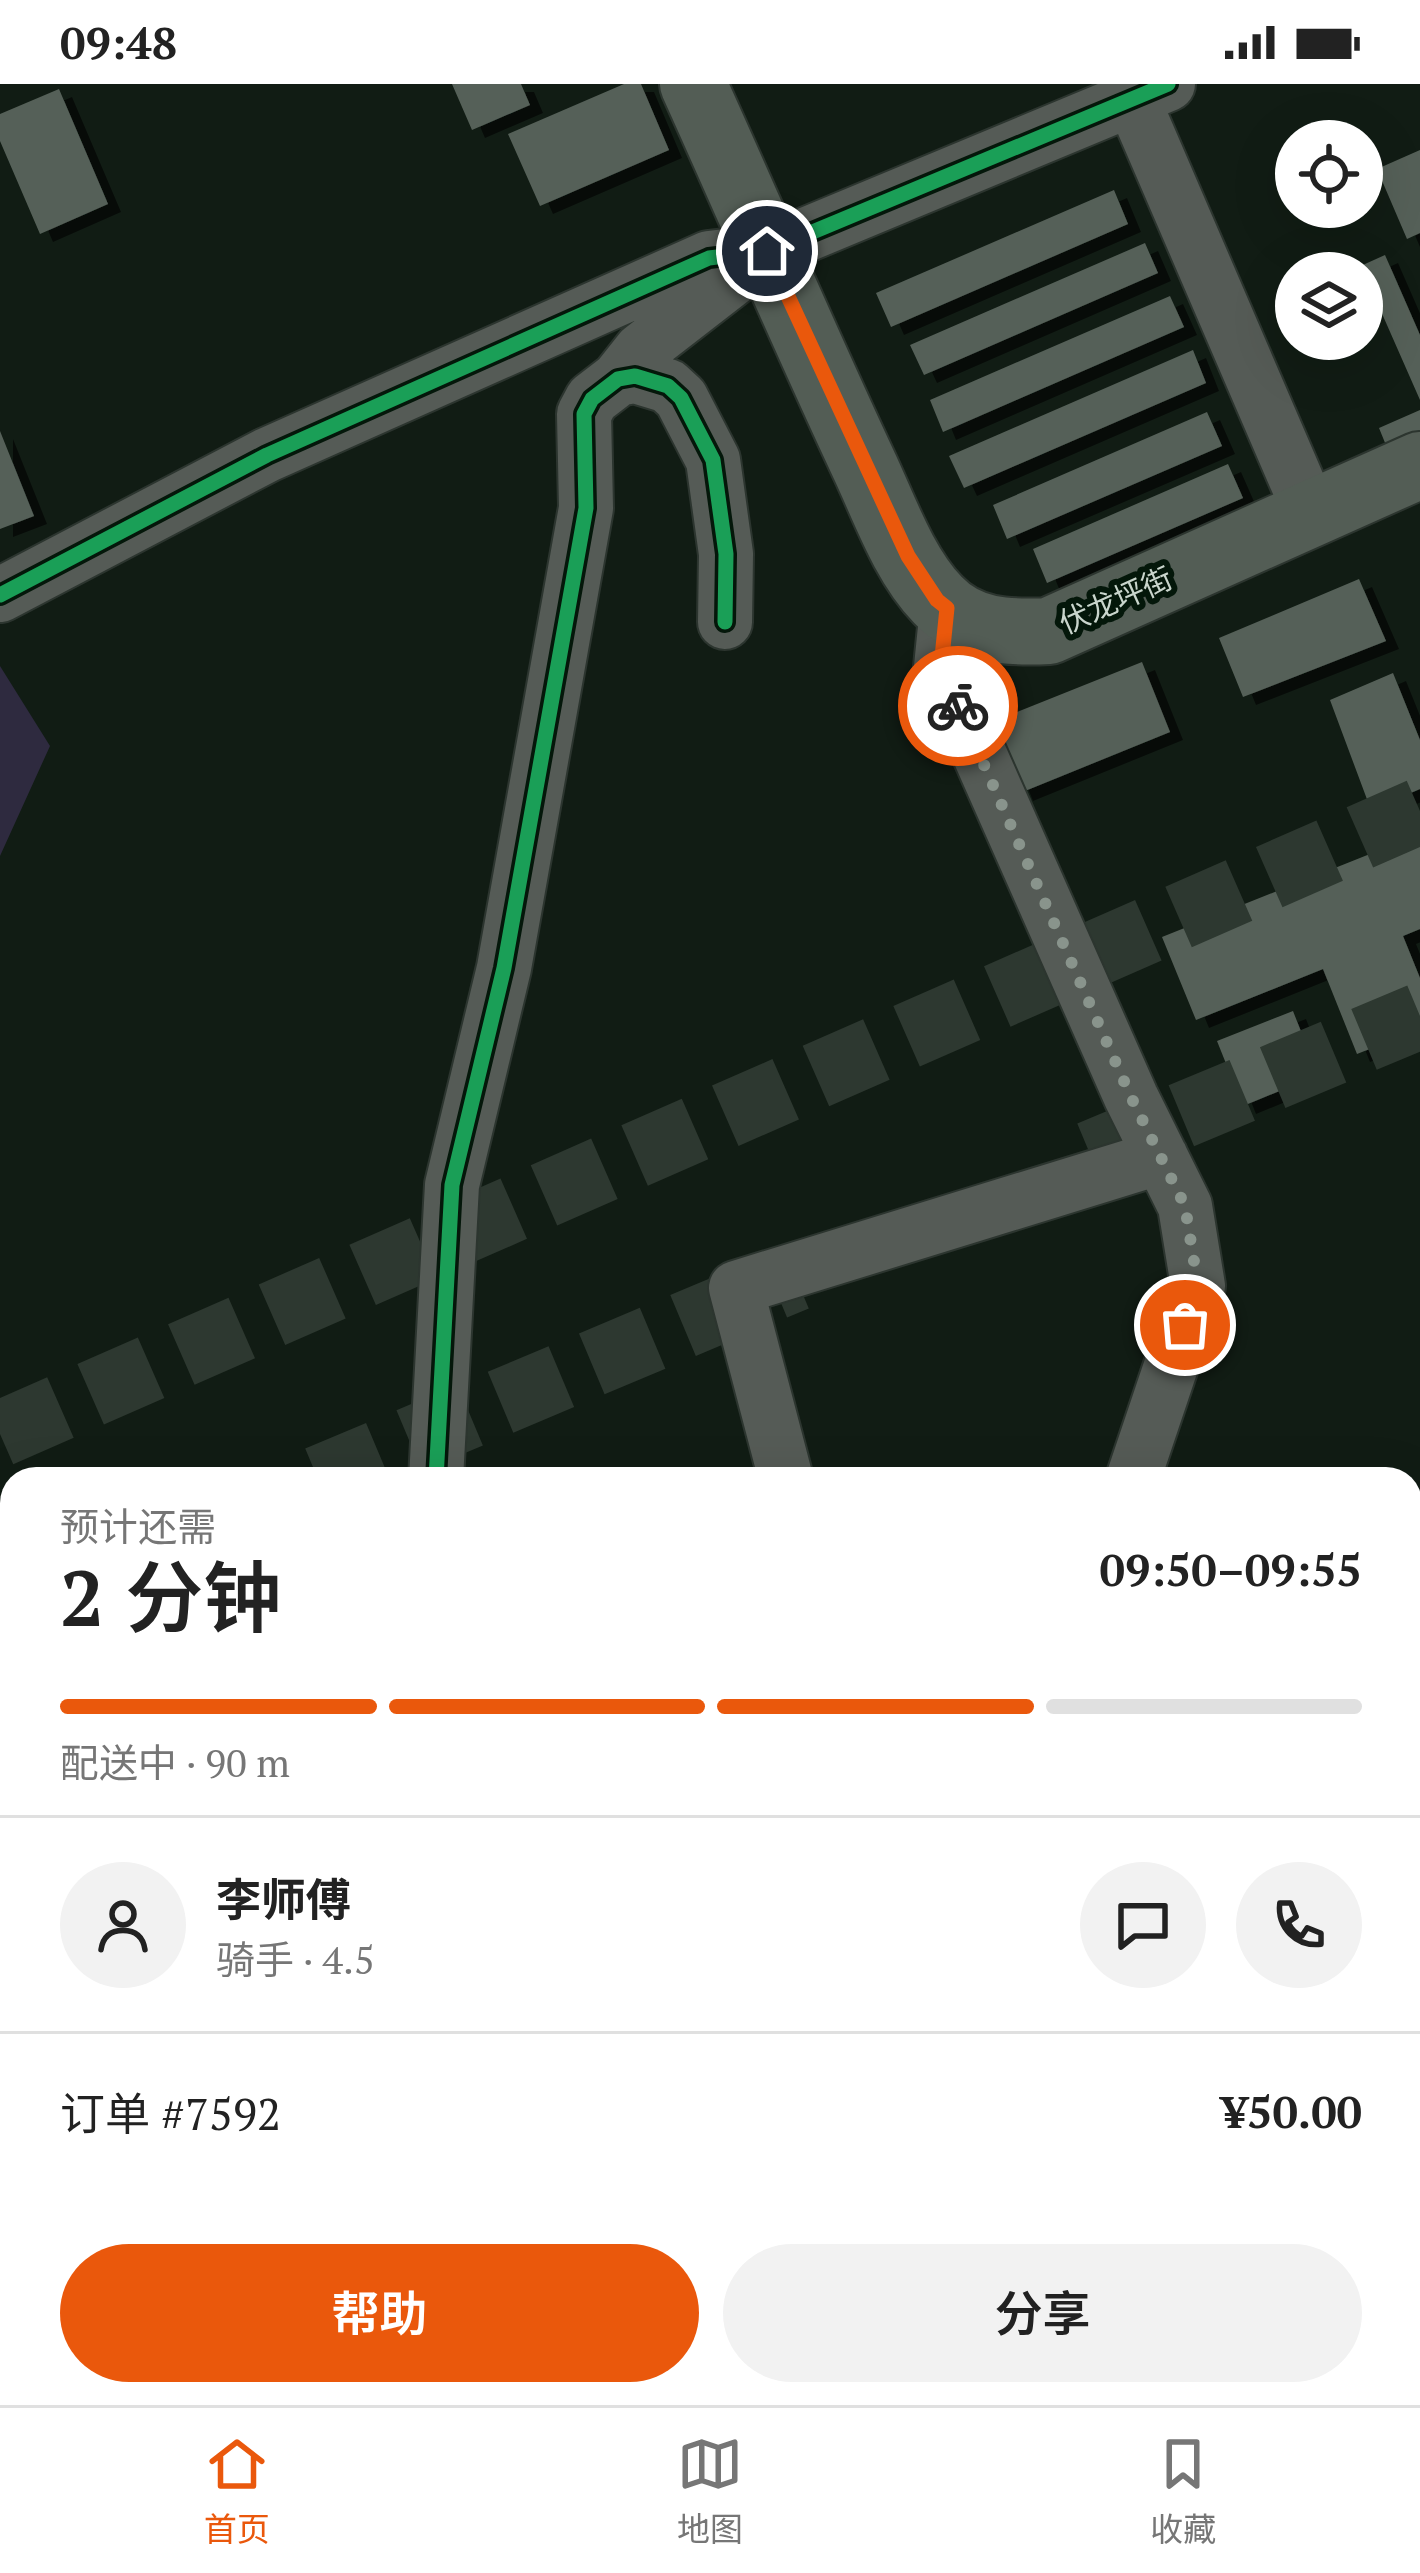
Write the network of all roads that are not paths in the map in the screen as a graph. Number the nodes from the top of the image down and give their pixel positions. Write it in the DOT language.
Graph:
graph roads {
  1 [pos="693,84"];
  2 [pos="1142,89"];
  3 [pos="767,251"];
  4 [pos="618,379"];
  5 [pos="1420,465"];
  6 [pos="1311,514"];
  7 [pos="0,595"];
  8 [pos="947,608"];
  9 [pos="725,622"];
  10 [pos="1161,1157"];
  11 [pos="437,1467"];
  12 [pos="782,1467"];
  13 [pos="1137,1467"];
  1 -- 3 [label="main road, 伏龙坪街"];
  2 -- 3 [label="street"];
  2 -- 6 [label="street"];
  3 -- 4 [label="street"];
  3 -- 7 [label="street"];
  3 -- 8 [label="main road, 伏龙坪街"];
  4 -- 9 [label="street"];
  4 -- 11 [label="street"];
  5 -- 6 [label="main road, 伏龙坪街"];
  6 -- 8 [label="main road, 伏龙坪街"];
  8 -- 10 [label="street"];
  10 -- 12 [label="street"];
  10 -- 13 [label="street"];
}
